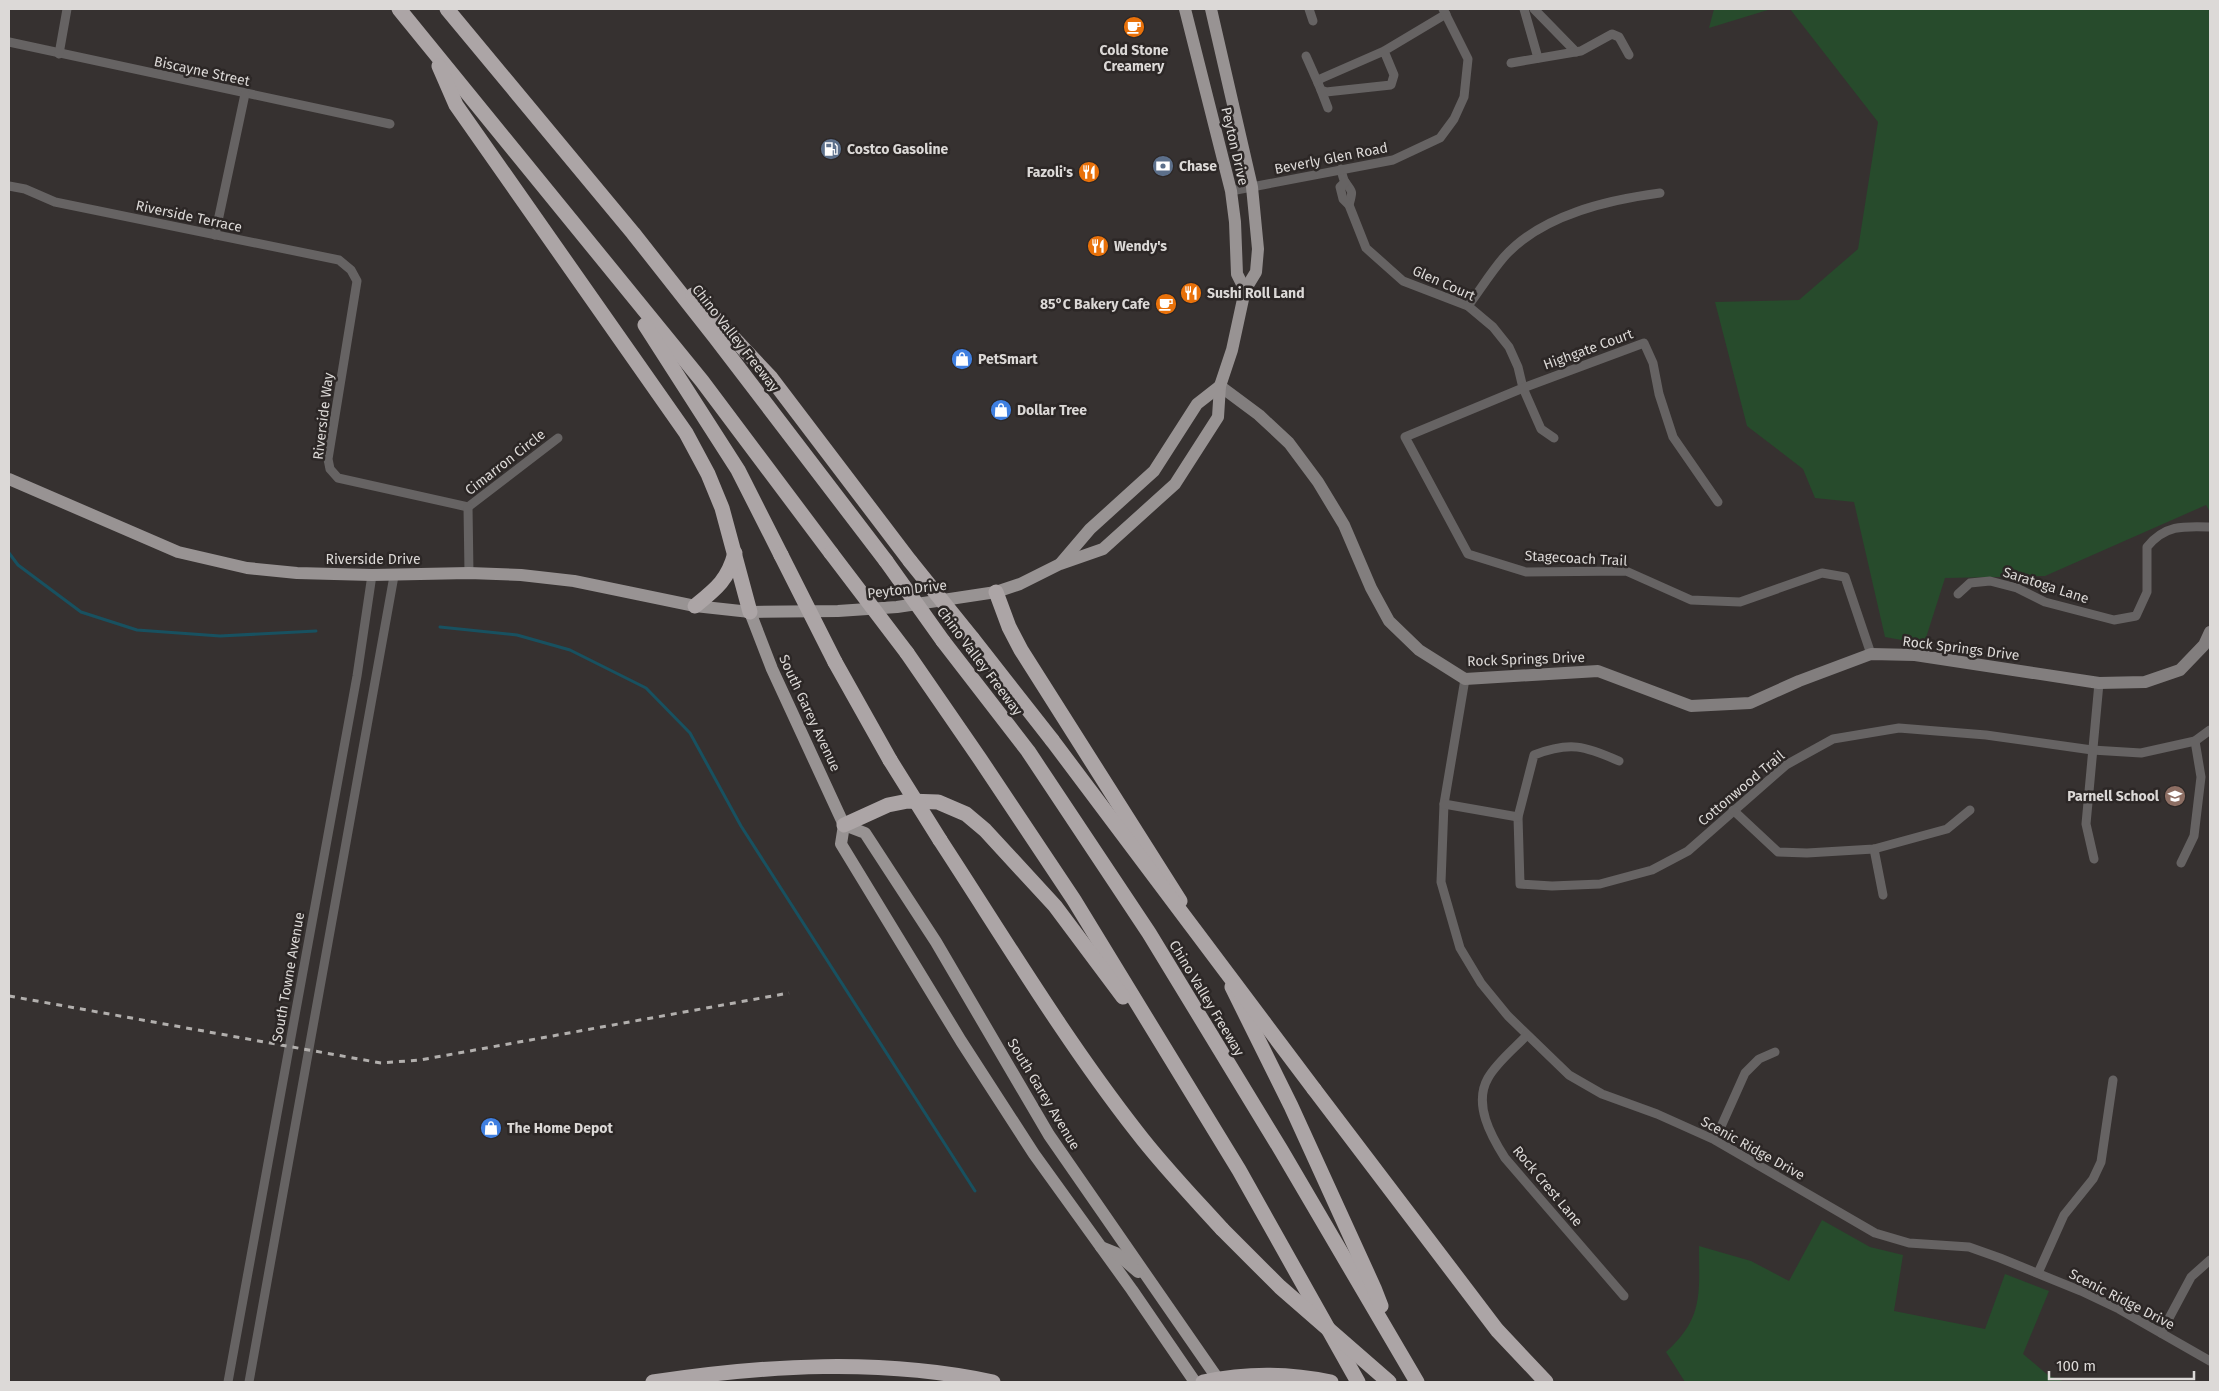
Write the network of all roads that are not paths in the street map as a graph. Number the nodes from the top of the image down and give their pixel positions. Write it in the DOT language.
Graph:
graph roads {
  1 [pos="67,9"];
  2 [pos="399,9"];
  3 [pos="447,9"];
  4 [pos="1185,9"];
  5 [pos="1211,9"];
  6 [pos="1310,9"];
  7 [pos="1524,9"];
  8 [pos="1534,9"];
  9 [pos="1445,12"];
  10 [pos="1313,21"];
  11 [pos="9,42"];
  12 [pos="432,48"];
  13 [pos="1384,51"];
  14 [pos="1576,52"];
  15 [pos="59,54"];
  16 [pos="1629,55"];
  17 [pos="1306,56"];
  18 [pos="1538,58"];
  19 [pos="1511,64"];
  20 [pos="1319,87"];
  21 [pos="245,94"];
  22 [pos="1328,108"];
  23 [pos="390,124"];
  24 [pos="1341,169"];
  25 [pos="9,186"];
  26 [pos="1252,187"];
  27 [pos="1231,191"];
  28 [pos="1660,193"];
  29 [pos="632,233"];
  30 [pos="215,235"];
  31 [pos="608,267"];
  32 [pos="357,282"];
  33 [pos="1245,290"];
  34 [pos="1468,306"];
  35 [pos="1220,386"];
  36 [pos="1523,388"];
  37 [pos="1405,437"];
  38 [pos="558,438"];
  39 [pos="1554,438"];
  40 [pos="9,479"];
  41 [pos="1718,502"];
  42 [pos="468,507"];
  43 [pos="2210,527"];
  44 [pos="735,553"];
  45 [pos="1060,564"];
  46 [pos="469,574"];
  47 [pos="372,575"];
  48 [pos="394,576"];
  49 [pos="996,592"];
  50 [pos="1958,594"];
  51 [pos="695,606"];
  52 [pos="750,612"];
  53 [pos="2210,632"];
  54 [pos="1871,654"];
  55 [pos="1465,679"];
  56 [pos="2099,683"];
  57 [pos="2210,730"];
  58 [pos="2195,741"];
  59 [pos="2092,750"];
  60 [pos="1619,761"];
  61 [pos="1444,804"];
  62 [pos="1733,810"];
  63 [pos="1970,810"];
  64 [pos="1518,816"];
  65 [pos="844,825"];
  66 [pos="1874,849"];
  67 [pos="2094,860"];
  68 [pos="2181,863"];
  69 [pos="1883,895"];
  70 [pos="1528,1035"];
  71 [pos="1163,1047"];
  72 [pos="1776,1052"];
  73 [pos="2113,1080"];
  74 [pos="1715,1140"];
  75 [pos="1101,1247"];
  76 [pos="2210,1260"];
  77 [pos="2038,1273"];
  78 [pos="1154,1287"];
  79 [pos="1624,1296"];
  80 [pos="2161,1333"];
  81 [pos="1390,1336"];
  82 [pos="2210,1361"];
  83 [pos="1214,1381"];
  84 [pos="228,1382"];
  85 [pos="249,1382"];
  86 [pos="653,1382"];
  87 [pos="993,1382"];
  88 [pos="1194,1382"];
  89 [pos="1331,1382"];
  90 [pos="1358,1382"];
  91 [pos="1389,1382"];
  92 [pos="1416,1382"];
  93 [pos="1546,1382"];
  1 -- 15 [label="street"];
  2 -- 12 [label="highway"];
  3 -- 29 [label="highway, Chino Valley Freeway"];
  4 -- 27 [label="main road, Peyton Drive"];
  5 -- 26 [label="main road, Peyton Drive"];
  6 -- 10 [label="street"];
  7 -- 18 [label="street"];
  8 -- 14 [label="street"];
  9 -- 13 [label="street"];
  9 -- 24 [label="street, Beverly Glen Road"];
  11 -- 15 [label="street, Biscayne Street"];
  12 -- 31 [label="highway"];
  12 -- 44 [label="highway"];
  13 -- 20 [label="street"];
  13 -- 20 [label="street"];
  14 -- 16 [label="street"];
  14 -- 18 [label="street"];
  15 -- 21 [label="street, Biscayne Street"];
  17 -- 20 [label="street"];
  18 -- 19 [label="street"];
  20 -- 22 [label="street"];
  21 -- 23 [label="street, Biscayne Street"];
  21 -- 30 [label="street"];
  24 -- 26 [label="street, Beverly Glen Road"];
  24 -- 34 [label="street, Glen Court"];
  25 -- 30 [label="street, Riverside Terrace"];
  26 -- 27 [label="street, Beverly Glen Road"];
  26 -- 33 [label="main road, Peyton Drive"];
  27 -- 33 [label="main road, Peyton Drive"];
  28 -- 34 [label="street"];
  29 -- 81 [label="highway, Chino Valley Freeway, bridge"];
  29 -- 93 [label="highway, bridge"];
  30 -- 32 [label="street, Riverside Terrace"];
  31 -- 71 [label="highway, bridge"];
  31 -- 91 [label="highway, bridge"];
  32 -- 42 [label="street, Riverside Way"];
  33 -- 35 [label="main road, Peyton Drive"];
  34 -- 36 [label="street, Glen Court"];
  35 -- 45 [label="main road, Peyton Drive"];
  35 -- 45 [label="main road, Peyton Drive"];
  35 -- 55 [label="street, Rock Springs Drive"];
  36 -- 37 [label="street, Highgate Court"];
  36 -- 39 [label="street, Glen Court"];
  36 -- 41 [label="street, Highgate Court"];
  37 -- 54 [label="street, Stagecoach Trail"];
  38 -- 42 [label="street, Cimarron Circle"];
  40 -- 47 [label="main road, Riverside Drive"];
  42 -- 46 [label="street"];
  43 -- 50 [label="street, Saratoga Lane"];
  44 -- 51 [label="highway"];
  44 -- 52 [label="highway"];
  45 -- 49 [label="main road, Peyton Drive"];
  46 -- 48 [label="main road, Riverside Drive"];
  46 -- 51 [label="main road, Riverside Drive"];
  47 -- 48 [label="main road, Riverside Drive"];
  47 -- 84 [label="street, South Towne Avenue"];
  48 -- 85 [label="street"];
  49 -- 52 [label="main road, Peyton Drive"];
  49 -- 81 [label="highway"];
  51 -- 52 [label="main road, Riverside Drive"];
  52 -- 65 [label="main road, South Garey Avenue"];
  53 -- 56 [label="street, Rock Springs Drive"];
  54 -- 55 [label="street, Rock Springs Drive"];
  54 -- 56 [label="street, Rock Springs Drive"];
  55 -- 61 [label="street, Scenic Ridge Drive"];
  56 -- 59 [label="street"];
  57 -- 58 [label="street, Cottonwood Trail"];
  58 -- 59 [label="street, Cottonwood Trail"];
  58 -- 68 [label="street"];
  59 -- 62 [label="street, Cottonwood Trail"];
  59 -- 67 [label="street"];
  60 -- 64 [label="street"];
  61 -- 64 [label="street"];
  61 -- 70 [label="street, Scenic Ridge Drive"];
  62 -- 64 [label="street, Cottonwood Trail"];
  62 -- 66 [label="street"];
  63 -- 66 [label="street"];
  65 -- 71 [label="highway"];
  65 -- 75 [label="main road, South Garey Avenue"];
  65 -- 78 [label="main road, South Garey Avenue"];
  66 -- 69 [label="street"];
  70 -- 74 [label="street, Scenic Ridge Drive"];
  70 -- 79 [label="street, Rock Crest Lane"];
  71 -- 90 [label="highway"];
  72 -- 74 [label="street"];
  73 -- 77 [label="street"];
  74 -- 77 [label="street, Scenic Ridge Drive"];
  75 -- 78 [label="main road"];
  75 -- 88 [label="main road, South Garey Avenue"];
  76 -- 80 [label="street"];
  77 -- 80 [label="street, Scenic Ridge Drive"];
  78 -- 83 [label="main road, South Garey Avenue"];
  80 -- 82 [label="street, Scenic Ridge Drive"];
  81 -- 92 [label="highway, Chino Valley Freeway"];
  83 -- 89 [label="highway"];
  86 -- 87 [label="highway"];
}
